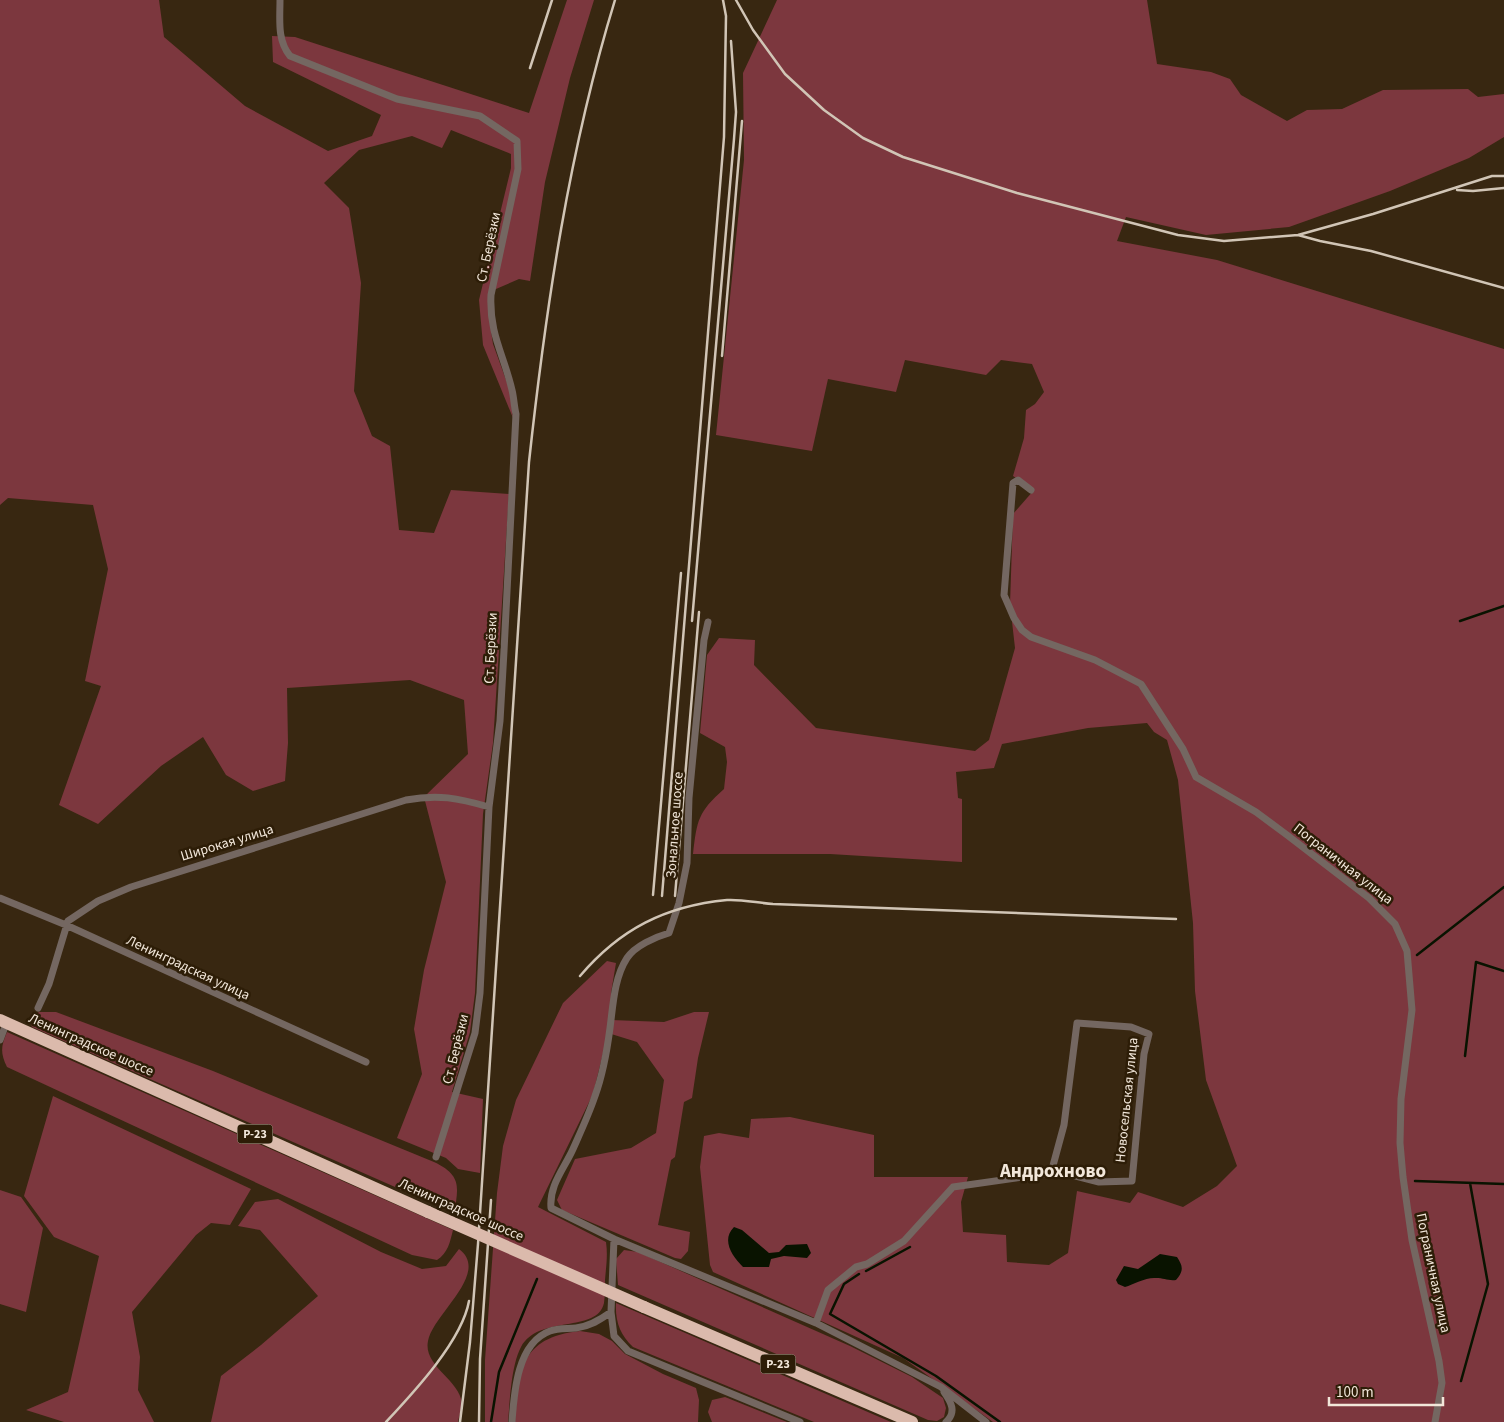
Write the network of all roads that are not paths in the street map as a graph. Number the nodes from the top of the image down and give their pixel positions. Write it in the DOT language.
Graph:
graph roads {
  1 [pos="280,0"];
  2 [pos="1031,490"];
  3 [pos="708,622"];
  4 [pos="489,807"];
  5 [pos="0,898"];
  6 [pos="66,925"];
  7 [pos="38,1008"];
  8 [pos="3,1022"];
  9 [pos="0,1040"];
  10 [pos="366,1062"];
  11 [pos="436,1157"];
  12 [pos="1051,1173"];
  13 [pos="614,1240"];
  14 [pos="611,1312"];
  15 [pos="816,1323"];
  16 [pos="941,1387"];
  17 [pos="512,1422"];
  18 [pos="800,1422"];
  19 [pos="912,1422"];
  20 [pos="946,1422"];
  21 [pos="986,1422"];
  22 [pos="1435,1422"];
  1 -- 4 [label="street, Ст. Берёзки"];
  2 -- 22 [label="street, Пограничная улица"];
  3 -- 13 [label="street, Зональное шоссе"];
  4 -- 6 [label="street, Широкая улица"];
  4 -- 11 [label="street, Ст. Берёзки"];
  5 -- 6 [label="street, Ленинградская улица"];
  6 -- 7 [label="street"];
  6 -- 10 [label="street, Ленинградская улица"];
  8 -- 9 [label="street"];
  8 -- 19 [label="highway, Ленинградское шоссе / Р-23, bridge"];
  12 -- 12 [label="street, Новосельская улица"];
  12 -- 15 [label="street"];
  13 -- 14 [label="street"];
  13 -- 15 [label="street"];
  14 -- 17 [label="street"];
  14 -- 18 [label="street"];
  15 -- 16 [label="street"];
  16 -- 20 [label="street"];
  16 -- 21 [label="street"];
}
